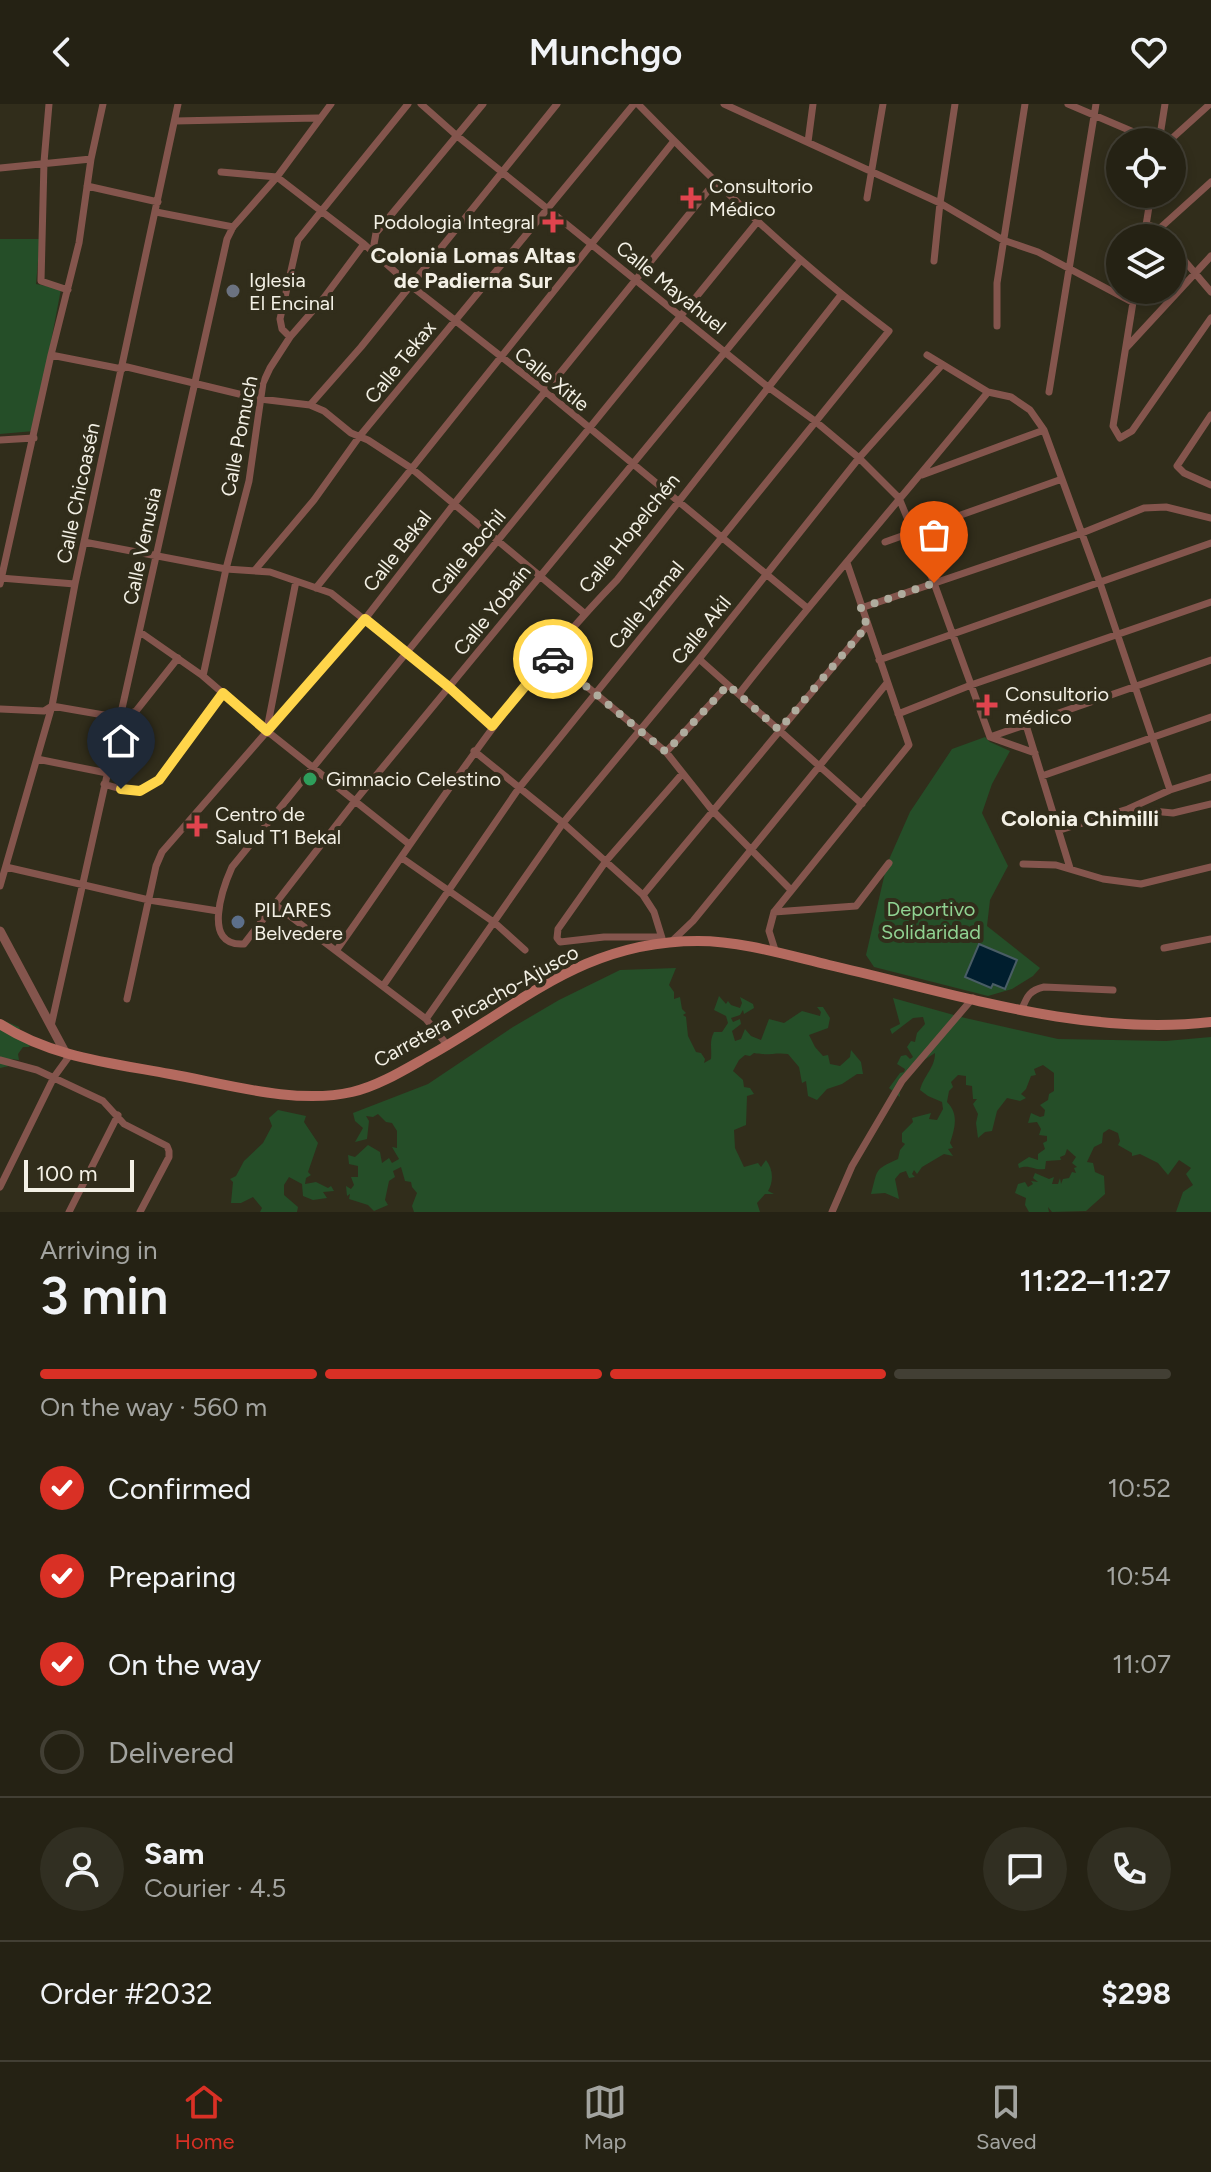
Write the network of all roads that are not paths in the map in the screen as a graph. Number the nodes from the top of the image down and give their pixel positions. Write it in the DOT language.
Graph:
graph roads {
  1 [pos="49,104"];
  2 [pos="103,104"];
  3 [pos="178,104"];
  4 [pos="331,104"];
  5 [pos="408,104"];
  6 [pos="421,104"];
  7 [pos="483,104"];
  8 [pos="557,104"];
  9 [pos="636,104"];
  10 [pos="724,104"];
  11 [pos="813,104"];
  12 [pos="883,104"];
  13 [pos="955,104"];
  14 [pos="1025,104"];
  15 [pos="1068,104"];
  16 [pos="1096,104"];
  17 [pos="1165,104"];
  18 [pos="1210,104"];
  19 [pos="741,108"];
  20 [pos="1094,115"];
  21 [pos="318,118"];
  22 [pos="175,121"];
  23 [pos="1125,128"];
  24 [pos="1161,128"];
  25 [pos="1183,128"];
  26 [pos="456,135"];
  27 [pos="674,141"];
  28 [pos="808,142"];
  29 [pos="91,159"];
  30 [pos="44,162"];
  31 [pos="0,168"];
  32 [pos="502,170"];
  33 [pos="221,172"];
  34 [pos="871,172"];
  35 [pos="277,177"];
  36 [pos="715,182"];
  37 [pos="1211,182"];
  38 [pos="87,186"];
  39 [pos="867,198"];
  40 [pos="158,202"];
  41 [pos="940,203"];
  42 [pos="547,206"];
  43 [pos="1149,208"];
  44 [pos="320,210"];
  45 [pos="156,212"];
  46 [pos="758,221"];
  47 [pos="1146,224"];
  48 [pos="1165,224"];
  49 [pos="233,227"];
  50 [pos="1003,240"];
  51 [pos="591,242"];
  52 [pos="364,244"];
  53 [pos="376,255"];
  54 [pos="1211,256"];
  55 [pos="800,261"];
  56 [pos="934,261"];
  57 [pos="1186,264"];
  58 [pos="1070,268"];
  59 [pos="1193,273"];
  60 [pos="635,279"];
  61 [pos="410,285"];
  62 [pos="1106,288"];
  63 [pos="68,290"];
  64 [pos="1211,292"];
  65 [pos="841,295"];
  66 [pos="1132,304"];
  67 [pos="681,316"];
  68 [pos="1211,318"];
  69 [pos="454,321"];
  70 [pos="997,326"];
  71 [pos="290,337"];
  72 [pos="1126,348"];
  73 [pos="724,351"];
  74 [pos="51,355"];
  75 [pos="927,355"];
  76 [pos="499,356"];
  77 [pos="942,365"];
  78 [pos="122,368"];
  79 [pos="194,383"];
  80 [pos="768,387"];
  81 [pos="545,391"];
  82 [pos="988,392"];
  83 [pos="1049,392"];
  84 [pos="260,399"];
  85 [pos="310,405"];
  86 [pos="1211,415"];
  87 [pos="815,421"];
  88 [pos="588,428"];
  89 [pos="1044,430"];
  90 [pos="359,437"];
  91 [pos="34,438"];
  92 [pos="0,440"];
  93 [pos="859,458"];
  94 [pos="633,465"];
  95 [pos="411,468"];
  96 [pos="920,476"];
  97 [pos="1062,479"];
  98 [pos="1211,485"];
  99 [pos="899,498"];
  100 [pos="677,500"];
  101 [pos="454,504"];
  102 [pos="1211,518"];
  103 [pos="914,531"];
  104 [pos="1082,533"];
  105 [pos="723,536"];
  106 [pos="499,541"];
  107 [pos="84,542"];
  108 [pos="885,542"];
  109 [pos="1211,543"];
  110 [pos="157,555"];
  111 [pos="847,563"];
  112 [pos="226,569"];
  113 [pos="255,570"];
  114 [pos="767,573"];
  115 [pos="541,575"];
  116 [pos="0,580"];
  117 [pos="296,581"];
  118 [pos="934,583"];
  119 [pos="1100,583"];
  120 [pos="75,584"];
  121 [pos="316,588"];
  122 [pos="1211,602"];
  123 [pos="806,607"];
  124 [pos="861,608"];
  125 [pos="584,613"];
  126 [pos="365,619"];
  127 [pos="867,626"];
  128 [pos="140,632"];
  129 [pos="953,634"];
  130 [pos="1119,636"];
  131 [pos="404,653"];
  132 [pos="550,656"];
  133 [pos="178,658"];
  134 [pos="699,659"];
  135 [pos="879,660"];
  136 [pos="1211,660"];
  137 [pos="203,676"];
  138 [pos="887,683"];
  139 [pos="728,685"];
  140 [pos="971,685"];
  141 [pos="1136,686"];
  142 [pos="450,688"];
  143 [pos="223,693"];
  144 [pos="595,694"];
  145 [pos="739,694"];
  146 [pos="52,706"];
  147 [pos="0,709"];
  148 [pos="898,714"];
  149 [pos="1211,717"];
  150 [pos="121,718"];
  151 [pos="1026,725"];
  152 [pos="492,726"];
  153 [pos="779,730"];
  154 [pos="267,731"];
  155 [pos="638,731"];
  156 [pos="990,737"];
  157 [pos="1152,739"];
  158 [pos="474,751"];
  159 [pos="666,752"];
  160 [pos="1035,753"];
  161 [pos="37,759"];
  162 [pos="314,767"];
  163 [pos="820,767"];
  164 [pos="107,773"];
  165 [pos="682,774"];
  166 [pos="1042,776"];
  167 [pos="1211,777"];
  168 [pos="104,784"];
  169 [pos="519,788"];
  170 [pos="1170,790"];
  171 [pos="355,801"];
  172 [pos="862,804"];
  173 [pos="1211,804"];
  174 [pos="1128,809"];
  175 [pos="712,810"];
  176 [pos="563,823"];
  177 [pos="1060,830"];
  178 [pos="409,844"];
  179 [pos="752,850"];
  180 [pos="402,858"];
  181 [pos="606,861"];
  182 [pos="889,863"];
  183 [pos="1023,864"];
  184 [pos="6,867"];
  185 [pos="1211,867"];
  186 [pos="1070,868"];
  187 [pos="81,884"];
  188 [pos="0,886"];
  189 [pos="790,889"];
  190 [pos="449,891"];
  191 [pos="643,895"];
  192 [pos="149,900"];
  193 [pos="274,904"];
  194 [pos="218,911"];
  195 [pos="774,912"];
  196 [pos="693,921"];
  197 [pos="495,923"];
  198 [pos="0,931"];
  199 [pos="1211,939"];
  200 [pos="665,941"];
  201 [pos="699,941"];
  202 [pos="1164,948"];
  203 [pos="525,950"];
  204 [pos="336,951"];
  205 [pos="776,953"];
  206 [pos="383,986"];
  207 [pos="1113,990"];
  208 [pos="973,998"];
  209 [pos="127,999"];
  210 [pos="1022,1009"];
  211 [pos="426,1019"];
  212 [pos="1211,1022"];
  213 [pos="0,1024"];
  214 [pos="51,1026"];
  215 [pos="448,1046"];
  216 [pos="68,1055"];
  217 [pos="0,1060"];
  218 [pos="54,1077"];
  219 [pos="118,1115"];
  220 [pos="0,1187"];
  221 [pos="69,1212"];
  222 [pos="140,1212"];
  223 [pos="832,1212"];
  1 -- 30 [label="street"];
  2 -- 29 [label="street"];
  3 -- 22 [label="street, Calle Chicoasén"];
  4 -- 21 [label="street, Calle Venusia"];
  5 -- 44 [label="street"];
  6 -- 26 [label="street, Calle Mayahuel"];
  7 -- 26 [label="street"];
  8 -- 32 [label="street"];
  9 -- 27 [label="street"];
  9 -- 42 [label="street, Calle Tekax"];
  10 -- 19 [label="street"];
  11 -- 28 [label="street"];
  12 -- 34 [label="street"];
  13 -- 41 [label="street"];
  14 -- 50 [label="street"];
  15 -- 20 [label="street"];
  16 -- 20 [label="street"];
  17 -- 24 [label="street"];
  18 -- 25 [label="street"];
  19 -- 28 [label="street"];
  20 -- 23 [label="street"];
  20 -- 58 [label="street"];
  21 -- 22 [label="street"];
  21 -- 35 [label="street, Calle Venusia"];
  22 -- 40 [label="street, Calle Chicoasén"];
  26 -- 32 [label="street, Calle Mayahuel"];
  26 -- 53 [label="street"];
  27 -- 36 [label="street"];
  27 -- 51 [label="street"];
  28 -- 34 [label="street"];
  29 -- 30 [label="street"];
  29 -- 38 [label="street"];
  30 -- 31 [label="street"];
  30 -- 63 [label="street"];
  32 -- 42 [label="street, Calle Mayahuel"];
  32 -- 61 [label="street"];
  33 -- 35 [label="street"];
  34 -- 39 [label="street"];
  34 -- 41 [label="street"];
  35 -- 44 [label="street, Calle Xitle"];
  35 -- 49 [label="street, Calle Venusia"];
  36 -- 46 [label="street"];
  36 -- 60 [label="street, Calle Bekal"];
  37 -- 48 [label="street"];
  38 -- 40 [label="street"];
  38 -- 63 [label="street"];
  40 -- 45 [label="street, Calle Chicoasén"];
  41 -- 50 [label="street"];
  41 -- 56 [label="street"];
  42 -- 51 [label="street, Calle Mayahuel"];
  42 -- 69 [label="street, Calle Tekax"];
  43 -- 47 [label="street"];
  44 -- 52 [label="street, Calle Xitle"];
  44 -- 71 [label="street"];
  45 -- 49 [label="street"];
  45 -- 78 [label="street, Calle Chicoasén"];
  46 -- 55 [label="street"];
  46 -- 67 [label="street, Calle Bochil"];
  49 -- 79 [label="street, Calle Venusia"];
  50 -- 58 [label="street"];
  50 -- 70 [label="street"];
  51 -- 60 [label="street, Calle Mayahuel"];
  51 -- 76 [label="street"];
  52 -- 53 [label="street, Calle Xitle"];
  52 -- 71 [label="street, Calle Pomuch"];
  53 -- 61 [label="street, Calle Xitle"];
  54 -- 59 [label="street"];
  55 -- 65 [label="street"];
  55 -- 73 [label="street, Calle Yobaín"];
  57 -- 59 [label="street"];
  58 -- 62 [label="street"];
  58 -- 83 [label="street"];
  59 -- 64 [label="street"];
  59 -- 72 [label="street"];
  60 -- 67 [label="street, Calle Mayahuel"];
  60 -- 81 [label="street, Calle Bekal"];
  61 -- 69 [label="street, Calle Xitle"];
  61 -- 85 [label="street"];
  63 -- 74 [label="street"];
  65 -- 80 [label="street, Calle Hopelchén"];
  65 -- 87 [label="street, Calle Izamal"];
  66 -- 72 [label="street"];
  67 -- 73 [label="street, Calle Mayahuel"];
  67 -- 88 [label="street, Calle Bochil"];
  68 -- 72 [label="street"];
  69 -- 76 [label="street, Calle Xitle"];
  69 -- 90 [label="street, Calle Tekax"];
  71 -- 84 [label="street, Calle Pomuch"];
  73 -- 80 [label="street, Calle Mayahuel"];
  73 -- 94 [label="street, Calle Yobaín"];
  74 -- 78 [label="street"];
  74 -- 91 [label="street"];
  75 -- 77 [label="street"];
  76 -- 81 [label="street, Calle Xitle"];
  76 -- 95 [label="street"];
  77 -- 82 [label="street"];
  77 -- 93 [label="street, Calle Akil"];
  78 -- 79 [label="street"];
  78 -- 107 [label="street, Calle Chicoasén"];
  79 -- 84 [label="street"];
  79 -- 110 [label="street, Calle Venusia"];
  80 -- 87 [label="street, Calle Mayahuel"];
  80 -- 100 [label="street, Calle Hopelchén"];
  81 -- 88 [label="street, Calle Xitle"];
  81 -- 101 [label="street, Calle Bekal"];
  82 -- 89 [label="street"];
  82 -- 96 [label="street"];
  84 -- 85 [label="street"];
  84 -- 112 [label="street, Calle Pomuch"];
  85 -- 90 [label="street"];
  86 -- 98 [label="street"];
  87 -- 93 [label="street, Calle Mayahuel"];
  87 -- 105 [label="street, Calle Izamal"];
  88 -- 94 [label="street, Calle Xitle"];
  88 -- 106 [label="street, Calle Bochil"];
  89 -- 96 [label="street"];
  89 -- 97 [label="street"];
  90 -- 95 [label="street"];
  90 -- 113 [label="street, Calle Tekax"];
  91 -- 92 [label="street"];
  91 -- 116 [label="street"];
  93 -- 99 [label="street, Calle Mayahuel"];
  93 -- 114 [label="street, Calle Akil"];
  94 -- 100 [label="street, Calle Xitle"];
  94 -- 115 [label="street, Calle Yobaín"];
  95 -- 101 [label="street"];
  95 -- 121 [label="street"];
  96 -- 99 [label="street"];
  97 -- 103 [label="street"];
  97 -- 104 [label="street"];
  99 -- 103 [label="street"];
  99 -- 111 [label="street"];
  100 -- 105 [label="street, Calle Xitle"];
  100 -- 125 [label="street, Calle Hopelchén"];
  101 -- 106 [label="street"];
  101 -- 126 [label="street, Calle Bekal"];
  102 -- 104 [label="street"];
  103 -- 108 [label="street"];
  103 -- 118 [label="street"];
  104 -- 118 [label="street"];
  104 -- 119 [label="street"];
  105 -- 114 [label="street, Calle Xitle"];
  105 -- 144 [label="street, Calle Izamal"];
  106 -- 115 [label="street"];
  106 -- 131 [label="street, Calle Bochil"];
  107 -- 110 [label="street"];
  107 -- 120 [label="street, Calle Chicoasén"];
  109 -- 119 [label="street"];
  110 -- 112 [label="street"];
  110 -- 128 [label="street, Calle Venusia"];
  111 -- 123 [label="street"];
  111 -- 124 [label="street"];
  112 -- 113 [label="street"];
  112 -- 137 [label="street, Calle Pomuch"];
  113 -- 117 [label="street"];
  114 -- 123 [label="street, Calle Xitle"];
  114 -- 134 [label="street, Calle Akil"];
  115 -- 125 [label="street"];
  115 -- 142 [label="street, Calle Yobaín"];
  116 -- 120 [label="street"];
  117 -- 121 [label="street"];
  117 -- 154 [label="street"];
  118 -- 124 [label="street"];
  118 -- 129 [label="street"];
  119 -- 129 [label="street"];
  119 -- 130 [label="street"];
  120 -- 146 [label="street, Calle Chicoasén"];
  121 -- 126 [label="street"];
  122 -- 130 [label="street"];
  123 -- 145 [label="street"];
  124 -- 127 [label="street"];
  125 -- 132 [label="street, Calle Hopelchén"];
  126 -- 131 [label="street"];
  126 -- 154 [label="street, Calle Bekal"];
  127 -- 135 [label="street"];
  127 -- 153 [label="street"];
  128 -- 133 [label="street"];
  128 -- 150 [label="street, Calle Venusia"];
  129 -- 135 [label="street"];
  129 -- 140 [label="street"];
  130 -- 140 [label="street"];
  130 -- 141 [label="street"];
  131 -- 142 [label="street"];
  131 -- 162 [label="street, Calle Bochil"];
  132 -- 144 [label="street"];
  132 -- 152 [label="street, Calle Hopelchén"];
  133 -- 137 [label="street"];
  133 -- 150 [label="street"];
  134 -- 139 [label="street"];
  134 -- 155 [label="street, Calle Akil"];
  135 -- 138 [label="street"];
  136 -- 141 [label="street"];
  137 -- 143 [label="street"];
  138 -- 148 [label="street"];
  138 -- 163 [label="street"];
  139 -- 145 [label="street"];
  139 -- 159 [label="street"];
  140 -- 148 [label="street"];
  140 -- 156 [label="street"];
  141 -- 151 [label="street"];
  141 -- 157 [label="street"];
  142 -- 152 [label="street"];
  142 -- 171 [label="street, Calle Yobaín"];
  143 -- 154 [label="street"];
  143 -- 168 [label="street"];
  144 -- 155 [label="street"];
  144 -- 169 [label="street, Calle Izamal"];
  145 -- 153 [label="street"];
  146 -- 147 [label="street"];
  146 -- 150 [label="street"];
  146 -- 161 [label="street, Calle Chicoasén"];
  148 -- 172 [label="street"];
  149 -- 157 [label="street"];
  150 -- 164 [label="street, Calle Venusia"];
  151 -- 156 [label="street"];
  151 -- 160 [label="street"];
  152 -- 158 [label="street, Calle Hopelchén"];
  153 -- 163 [label="street"];
  153 -- 175 [label="street"];
  154 -- 162 [label="street"];
  154 -- 192 [label="street, Calle Bekal"];
  155 -- 159 [label="street"];
  155 -- 176 [label="street, Calle Akil"];
  156 -- 160 [label="street"];
  157 -- 166 [label="street"];
  157 -- 170 [label="street"];
  158 -- 169 [label="street"];
  158 -- 178 [label="street, Calle Hopelchén"];
  159 -- 165 [label="street"];
  160 -- 166 [label="street"];
  161 -- 164 [label="street"];
  161 -- 184 [label="street, Calle Chicoasén"];
  162 -- 171 [label="street"];
  162 -- 194 [label="street, Calle Bochil"];
  163 -- 172 [label="street"];
  163 -- 179 [label="street"];
  164 -- 168 [label="street, Calle Venusia"];
  165 -- 175 [label="street"];
  165 -- 181 [label="street"];
  166 -- 177 [label="street"];
  167 -- 170 [label="street"];
  168 -- 187 [label="street, Calle Venusia"];
  169 -- 176 [label="street"];
  169 -- 190 [label="street, Calle Izamal"];
  170 -- 174 [label="street"];
  171 -- 178 [label="street"];
  171 -- 193 [label="street, Calle Yobaín"];
  172 -- 189 [label="street"];
  173 -- 174 [label="street"];
  174 -- 177 [label="street"];
  175 -- 179 [label="street"];
  175 -- 191 [label="street"];
  176 -- 181 [label="street"];
  176 -- 197 [label="street, Calle Akil"];
  177 -- 186 [label="street"];
  178 -- 180 [label="street, Calle Hopelchén"];
  179 -- 189 [label="street"];
  179 -- 196 [label="street"];
  180 -- 190 [label="street"];
  180 -- 204 [label="street, Calle Hopelchén"];
  181 -- 191 [label="street"];
  181 -- 200 [label="street"];
  182 -- 195 [label="street"];
  183 -- 186 [label="street"];
  184 -- 187 [label="street"];
  184 -- 188 [label="street, Calle Chicoasén"];
  185 -- 186 [label="street"];
  187 -- 192 [label="street"];
  187 -- 214 [label="street, Calle Venusia"];
  189 -- 195 [label="street"];
  190 -- 197 [label="street"];
  190 -- 206 [label="street, Calle Izamal"];
  191 -- 200 [label="street"];
  192 -- 194 [label="street"];
  192 -- 209 [label="street, Calle Bekal"];
  193 -- 194 [label="street, Calle Yobaín"];
  193 -- 204 [label="street"];
  195 -- 205 [label="street"];
  196 -- 200 [label="street"];
  196 -- 201 [label="street"];
  197 -- 203 [label="street"];
  197 -- 211 [label="street, Calle Akil"];
  198 -- 214 [label="street"];
  199 -- 202 [label="street"];
  200 -- 201 [label="main road, Carretera Picacho-Ajusco"];
  200 -- 215 [label="main road, Carretera Picacho-Ajusco"];
  201 -- 205 [label="main road, Carretera Picacho-Ajusco"];
  204 -- 206 [label="street"];
  205 -- 208 [label="main road, Carretera Picacho-Ajusco"];
  206 -- 211 [label="street"];
  207 -- 210 [label="street"];
  208 -- 210 [label="main road, Carretera Picacho-Ajusco"];
  208 -- 223 [label="street"];
  210 -- 212 [label="main road, Carretera Picacho-Ajusco"];
  211 -- 215 [label="street"];
  213 -- 216 [label="main road, Carretera Picacho-Ajusco"];
  214 -- 216 [label="street"];
  215 -- 216 [label="main road, Carretera Picacho-Ajusco"];
  216 -- 218 [label="street"];
  217 -- 218 [label="street"];
  218 -- 219 [label="street"];
  218 -- 220 [label="street"];
  219 -- 221 [label="street"];
  219 -- 222 [label="street"];
}
